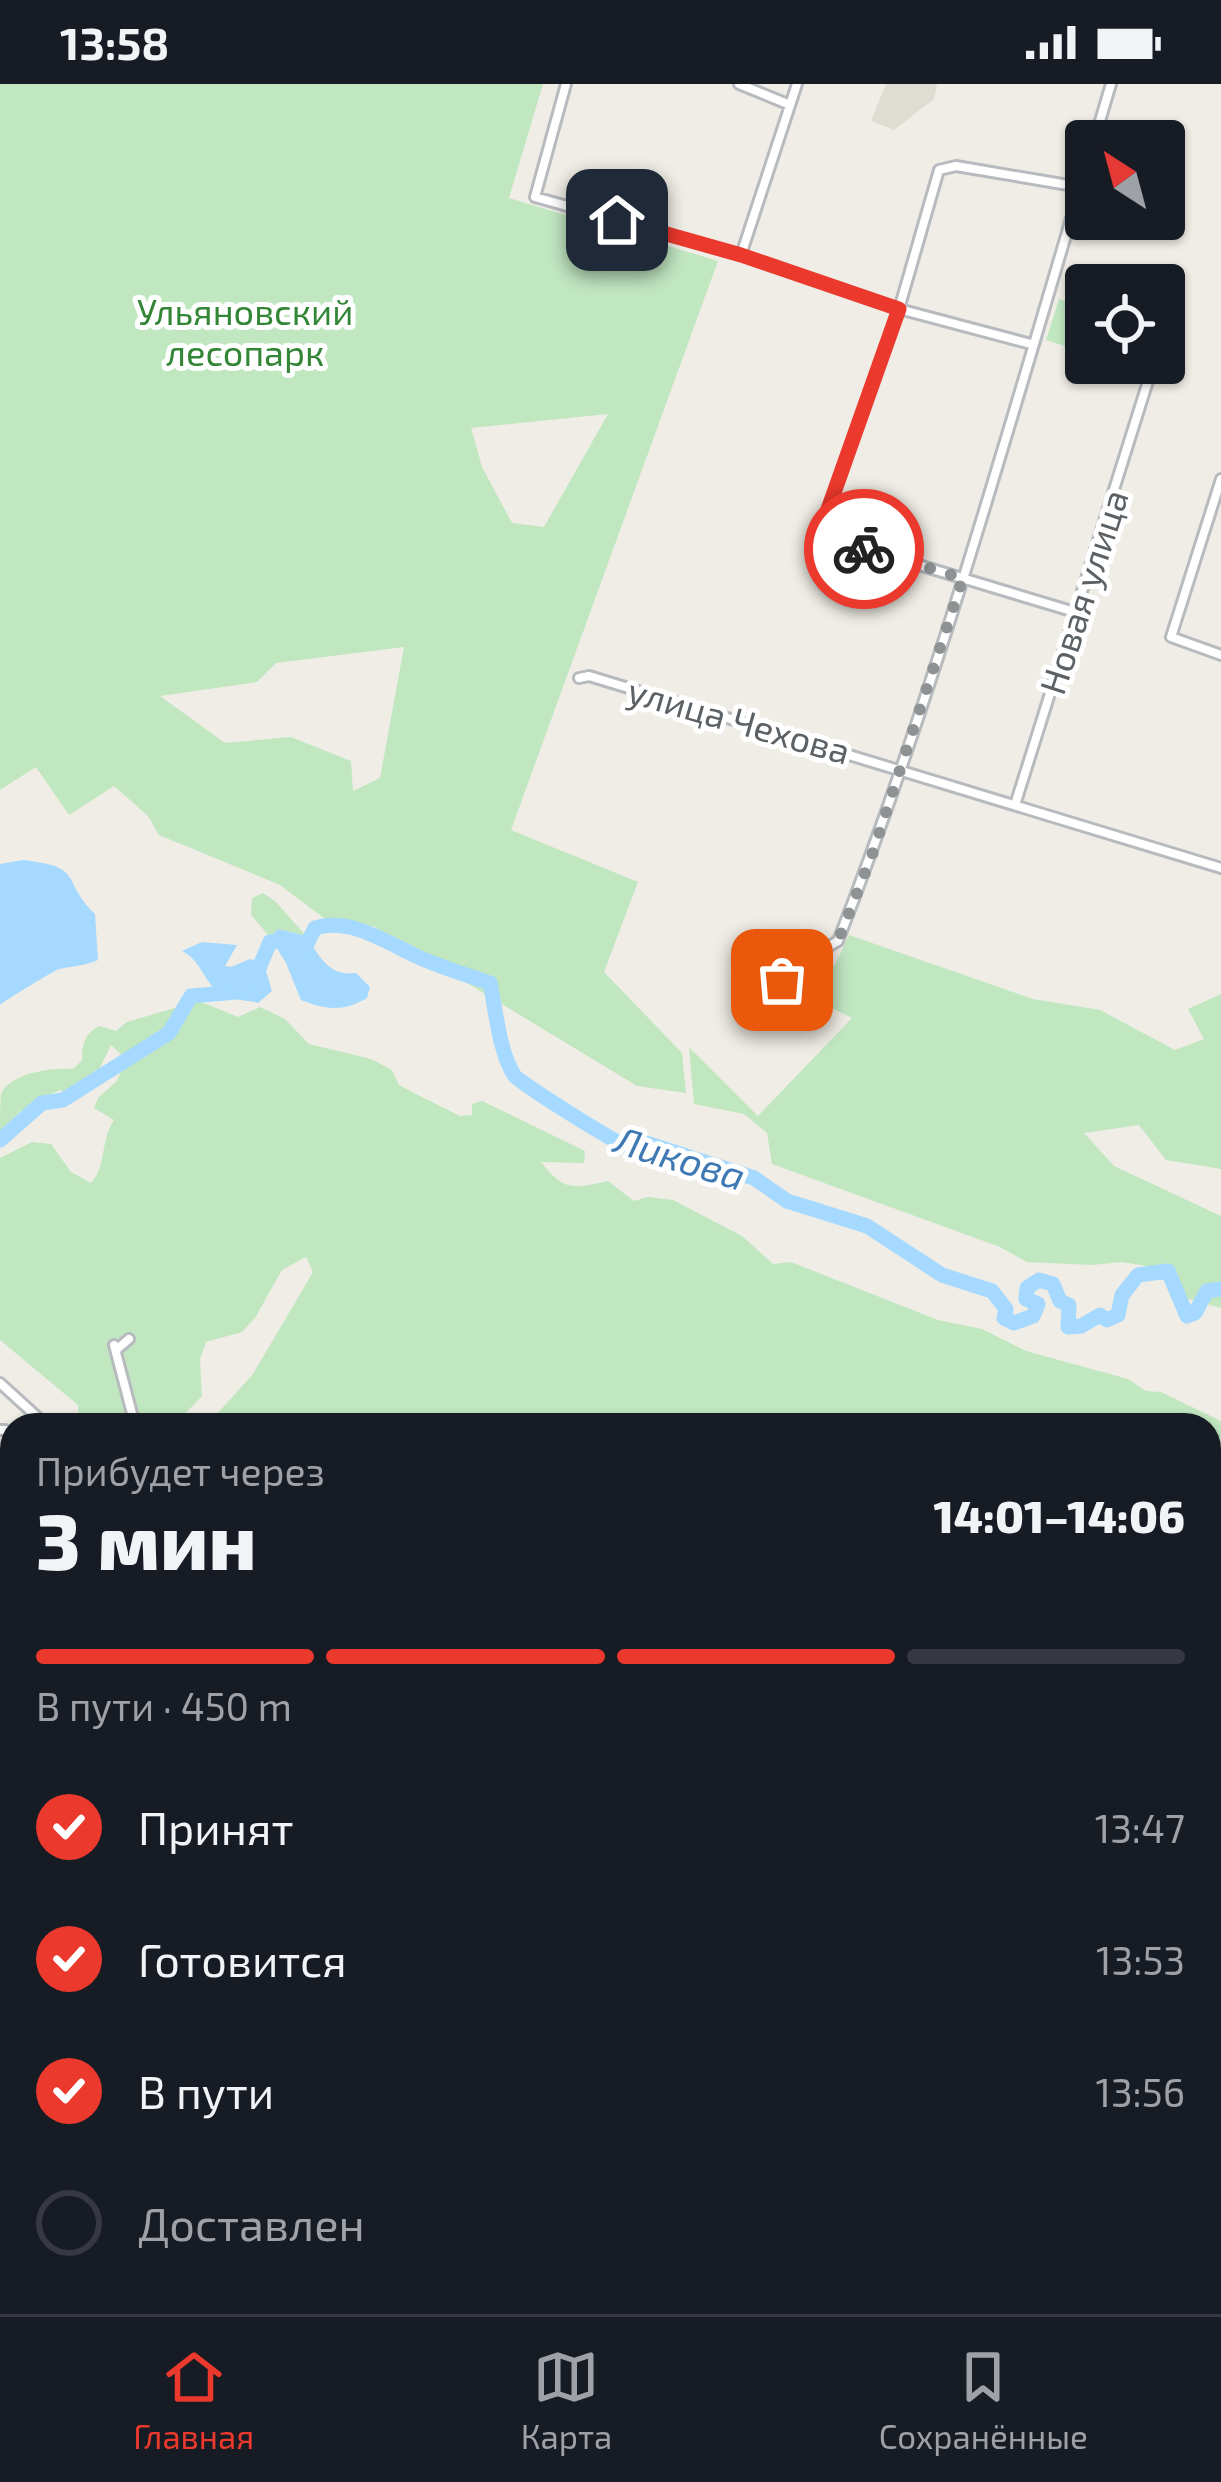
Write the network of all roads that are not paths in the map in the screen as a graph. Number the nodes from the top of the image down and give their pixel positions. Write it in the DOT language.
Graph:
graph roads {
  1 [pos="566,84"];
  2 [pos="739,84"];
  3 [pos="797,84"];
  4 [pos="1111,84"];
  5 [pos="790,105"];
  6 [pos="1100,120"];
  7 [pos="1065,185"];
  8 [pos="1065,236"];
  9 [pos="741,255"];
  10 [pos="899,309"];
  11 [pos="1031,344"];
  12 [pos="1147,384"];
  13 [pos="1221,479"];
  14 [pos="963,578"];
  15 [pos="1078,613"];
  16 [pos="1221,655"];
  17 [pos="579,678"];
  18 [pos="899,767"];
  19 [pos="1016,806"];
  20 [pos="1221,868"];
  21 [pos="800,986"];
  22 [pos="129,1339"];
  23 [pos="0,1383"];
  24 [pos="33,1413"];
  25 [pos="132,1413"];
  1 -- 9 [label="street"];
  2 -- 5 [label="street"];
  3 -- 5 [label="street"];
  4 -- 6 [label="street"];
  5 -- 9 [label="street"];
  7 -- 10 [label="street"];
  8 -- 11 [label="street"];
  9 -- 10 [label="street"];
  10 -- 11 [label="street"];
  10 -- 14 [label="street"];
  11 -- 14 [label="street"];
  12 -- 15 [label="street, Новая улица"];
  13 -- 16 [label="street"];
  14 -- 15 [label="street"];
  14 -- 18 [label="street"];
  15 -- 19 [label="street, Новая улица"];
  17 -- 18 [label="street, улица Чехова"];
  18 -- 19 [label="street, улица Чехова"];
  18 -- 21 [label="street"];
  19 -- 20 [label="street, улица Чехова"];
  22 -- 25 [label="street"];
  23 -- 24 [label="street"];
}
